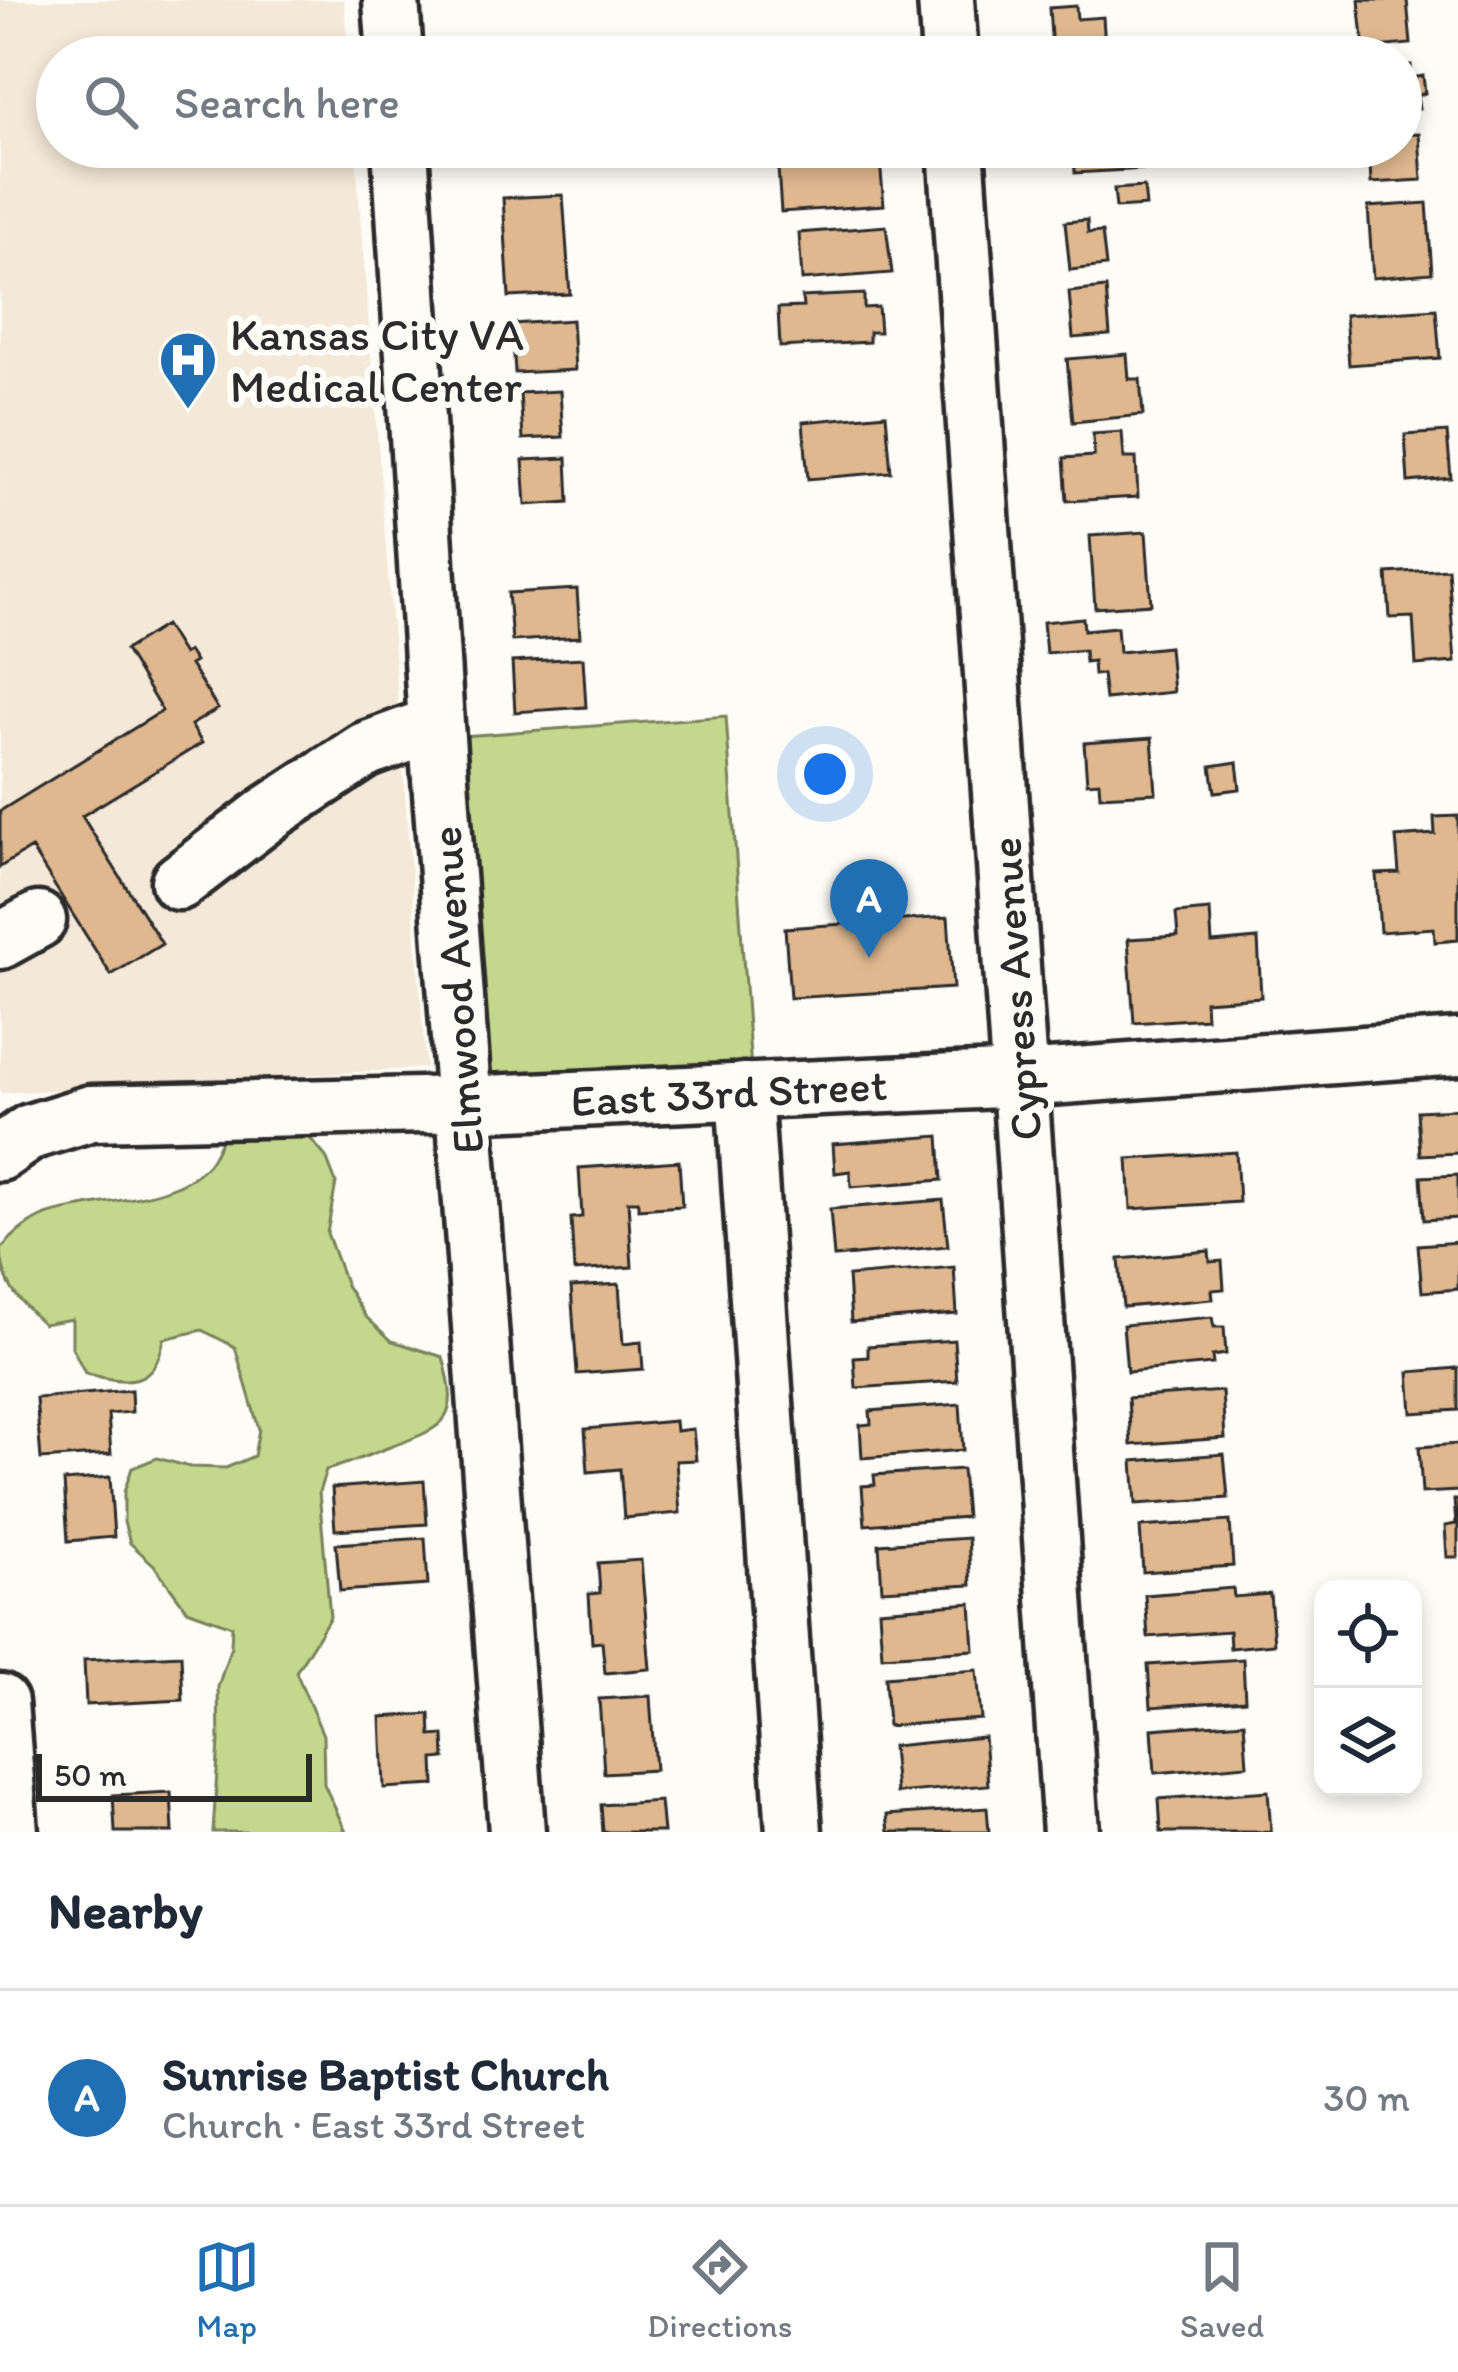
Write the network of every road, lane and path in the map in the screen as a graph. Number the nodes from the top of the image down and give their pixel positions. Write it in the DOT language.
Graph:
graph roads {
  1 [pos="946,0"];
  2 [pos="400,1"];
  3 [pos="397,36"];
  4 [pos="949,36"];
  5 [pos="401,168"];
  6 [pos="957,168"];
  7 [pos="436,724"];
  8 [pos="179,882"];
  9 [pos="1458,1047"];
  10 [pos="1022,1078"];
  11 [pos="744,1091"];
  12 [pos="464,1104"];
  13 [pos="3,1150"];
  14 [pos="0,1702"];
  15 [pos="10,1832"];
  16 [pos="517,1832"];
  17 [pos="794,1832"];
  18 [pos="1071,1832"];
  1 -- 4 [label="street"];
  2 -- 3 [label="street"];
  5 -- 7 [label="street, Elmwood Avenue"];
  6 -- 10 [label="street, Cypress Avenue"];
  7 -- 8 [label="street"];
  7 -- 12 [label="street, Elmwood Avenue"];
  9 -- 10 [label="street, East 33rd Street"];
  10 -- 11 [label="street, East 33rd Street"];
  10 -- 18 [label="street, Cypress Avenue"];
  11 -- 12 [label="street, East 33rd Street"];
  11 -- 17 [label="street"];
  12 -- 13 [label="street, East 33rd Street"];
  12 -- 16 [label="street, Elmwood Avenue"];
  14 -- 15 [label="street"];
}
